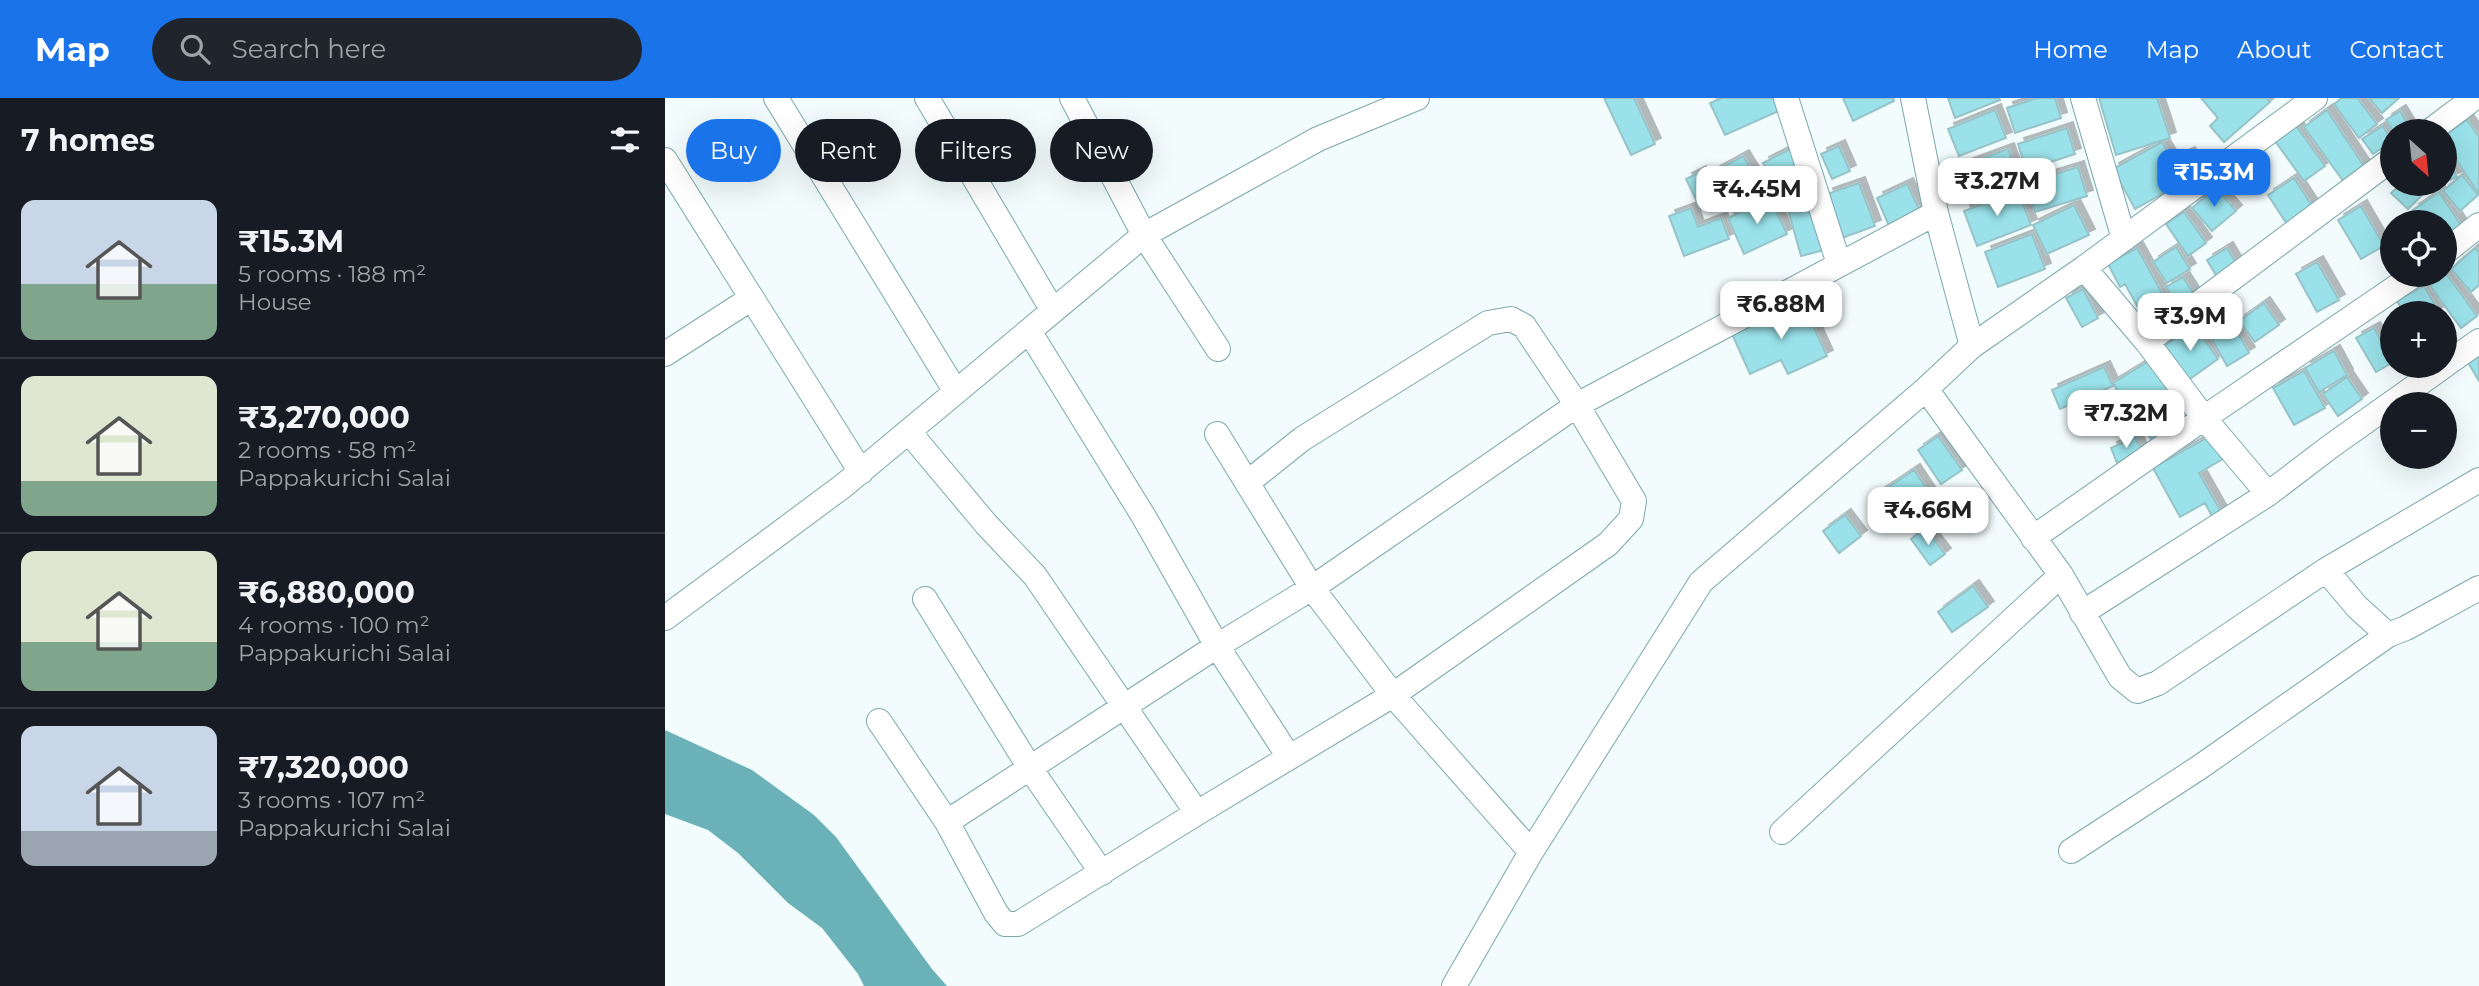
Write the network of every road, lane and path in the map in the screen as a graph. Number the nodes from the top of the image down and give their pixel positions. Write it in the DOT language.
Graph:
graph roads {
  1 [pos="776,98"];
  2 [pos="927,98"];
  3 [pos="1072,98"];
  4 [pos="1417,98"];
  5 [pos="1786,98"];
  6 [pos="1913,98"];
  7 [pos="2083,98"];
  8 [pos="2315,98"];
  9 [pos="2474,98"];
  10 [pos="2446,119"];
  11 [pos="665,160"];
  12 [pos="2380,168"];
  13 [pos="674,192"];
  14 [pos="1936,213"];
  15 [pos="2479,225"];
  16 [pos="1144,235"];
  17 [pos="2124,239"];
  18 [pos="2457,242"];
  19 [pos="1839,264"];
  20 [pos="2084,268"];
  21 [pos="2396,287"];
  22 [pos="752,298"];
  23 [pos="1053,311"];
  24 [pos="1029,331"];
  25 [pos="2479,341"];
  26 [pos="2147,342"];
  27 [pos="1972,346"];
  28 [pos="1218,349"];
  29 [pos="665,354"];
  30 [pos="2457,356"];
  31 [pos="2426,378"];
  32 [pos="1926,389"];
  33 [pos="955,392"];
  34 [pos="1577,405"];
  35 [pos="2204,418"];
  36 [pos="909,432"];
  37 [pos="1217,434"];
  38 [pos="861,472"];
  39 [pos="2479,480"];
  40 [pos="1247,483"];
  41 [pos="2268,494"];
  42 [pos="2033,538"];
  43 [pos="2326,570"];
  44 [pos="2061,575"];
  45 [pos="1312,588"];
  46 [pos="2479,588"];
  47 [pos="925,599"];
  48 [pos="2082,613"];
  49 [pos="665,618"];
  50 [pos="2388,635"];
  51 [pos="1217,646"];
  52 [pos="1393,695"];
  53 [pos="1123,707"];
  54 [pos="879,722"];
  55 [pos="1289,757"];
  56 [pos="1030,768"];
  57 [pos="1197,813"];
  58 [pos="947,822"];
  59 [pos="1782,832"];
  60 [pos="2071,851"];
  61 [pos="1531,852"];
  62 [pos="1102,873"];
  63 [pos="1454,986"];
  1 -- 33 [label="street"];
  2 -- 23 [label="street"];
  3 -- 16 [label="street"];
  4 -- 16 [label="street"];
  5 -- 19 [label="street"];
  6 -- 14 [label="street"];
  7 -- 17 [label="street"];
  8 -- 17 [label="street"];
  9 -- 10 [label="street"];
  11 -- 13 [label="street"];
  12 -- 26 [label="street"];
  13 -- 22 [label="street"];
  14 -- 19 [label="street"];
  14 -- 27 [label="street"];
  15 -- 18 [label="street"];
  16 -- 23 [label="street"];
  16 -- 28 [label="street"];
  17 -- 20 [label="street"];
  19 -- 34 [label="street"];
  20 -- 26 [label="street"];
  20 -- 27 [label="street"];
  21 -- 35 [label="street"];
  22 -- 29 [label="street"];
  22 -- 38 [label="street"];
  23 -- 24 [label="street"];
  24 -- 33 [label="street"];
  24 -- 51 [label="street"];
  25 -- 30 [label="street"];
  26 -- 35 [label="street"];
  27 -- 32 [label="street"];
  31 -- 41 [label="street"];
  32 -- 42 [label="street"];
  32 -- 61 [label="street"];
  33 -- 36 [label="street"];
  34 -- 40 [label="street"];
  34 -- 45 [label="street"];
  34 -- 52 [label="street"];
  35 -- 41 [label="street"];
  35 -- 42 [label="street"];
  36 -- 38 [label="street"];
  36 -- 53 [label="street"];
  37 -- 40 [label="street"];
  38 -- 49 [label="street"];
  39 -- 43 [label="street"];
  40 -- 45 [label="street"];
  41 -- 48 [label="street"];
  42 -- 44 [label="street"];
  43 -- 48 [label="street"];
  43 -- 50 [label="street"];
  44 -- 48 [label="street"];
  44 -- 59 [label="street"];
  45 -- 51 [label="street"];
  45 -- 52 [label="street"];
  46 -- 50 [label="street"];
  47 -- 56 [label="street"];
  50 -- 60 [label="street"];
  51 -- 53 [label="street"];
  51 -- 55 [label="street"];
  52 -- 55 [label="street"];
  52 -- 61 [label="street"];
  53 -- 56 [label="street"];
  53 -- 57 [label="street"];
  54 -- 58 [label="street"];
  55 -- 57 [label="street"];
  56 -- 58 [label="street"];
  56 -- 62 [label="street"];
  57 -- 62 [label="street"];
  58 -- 62 [label="street"];
  61 -- 63 [label="street"];
}
